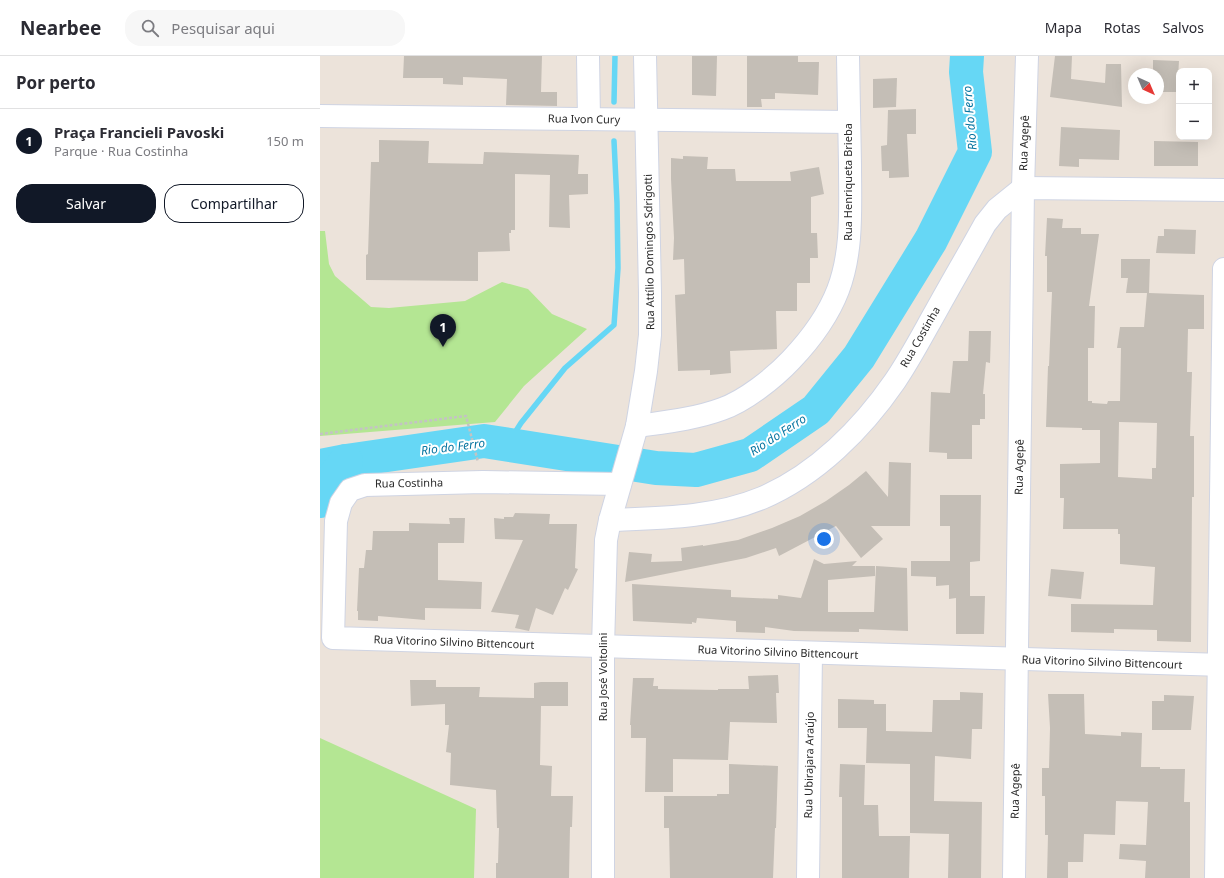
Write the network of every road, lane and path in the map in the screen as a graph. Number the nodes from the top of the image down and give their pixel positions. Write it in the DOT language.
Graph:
graph roads {
  1 [pos="588,56"];
  2 [pos="645,56"];
  3 [pos="848,56"];
  4 [pos="1027,56"];
  5 [pos="320,116"];
  6 [pos="589,119"];
  7 [pos="646,120"];
  8 [pos="849,122"];
  9 [pos="1023,188"];
  10 [pos="1224,190"];
  11 [pos="1224,269"];
  12 [pos="320,434"];
  13 [pos="634,436"];
  14 [pos="621,481"];
  15 [pos="483,482"];
  16 [pos="610,520"];
  17 [pos="332,638"];
  18 [pos="603,646"];
  19 [pos="811,653"];
  20 [pos="1016,659"];
  21 [pos="1222,665"];
  22 [pos="603,878"];
  23 [pos="808,878"];
  24 [pos="1014,878"];
  25 [pos="1216,878"];
  1 -- 6 [label="street"];
  2 -- 7 [label="street, Rua Attílio Domingos Sdrigotti"];
  3 -- 8 [label="street, Rua Henriqueta Brieba"];
  4 -- 9 [label="street, Rua Agepê"];
  5 -- 6 [label="street, Rua Ivon Cury"];
  6 -- 7 [label="street, Rua Ivon Cury"];
  7 -- 8 [label="street, Rua Ivon Cury"];
  7 -- 13 [label="street, Rua Attílio Domingos Sdrigotti"];
  8 -- 13 [label="street, Rua Henriqueta Brieba"];
  9 -- 10 [label="street"];
  9 -- 16 [label="street, Rua Costinha"];
  9 -- 20 [label="street, Rua Agepê"];
  11 -- 21 [label="street"];
  12 -- 15 [label="path"];
  13 -- 14 [label="street, Rua Attílio Domingos Sdrigotti"];
  14 -- 15 [label="street, Rua Costinha"];
  14 -- 16 [label="street, Rua José Voltolini"];
  15 -- 17 [label="street, Rua Costinha"];
  16 -- 18 [label="street, Rua José Voltolini"];
  17 -- 18 [label="street, Rua Vitorino Silvino Bittencourt"];
  18 -- 19 [label="street, Rua Vitorino Silvino Bittencourt"];
  18 -- 22 [label="street, Rua José Voltolini"];
  19 -- 20 [label="street, Rua Vitorino Silvino Bittencourt"];
  19 -- 23 [label="street, Rua Ubirajara Araújo"];
  20 -- 21 [label="street, Rua Vitorino Silvino Bittencourt"];
  20 -- 24 [label="street, Rua Agepê"];
  21 -- 25 [label="street"];
}
